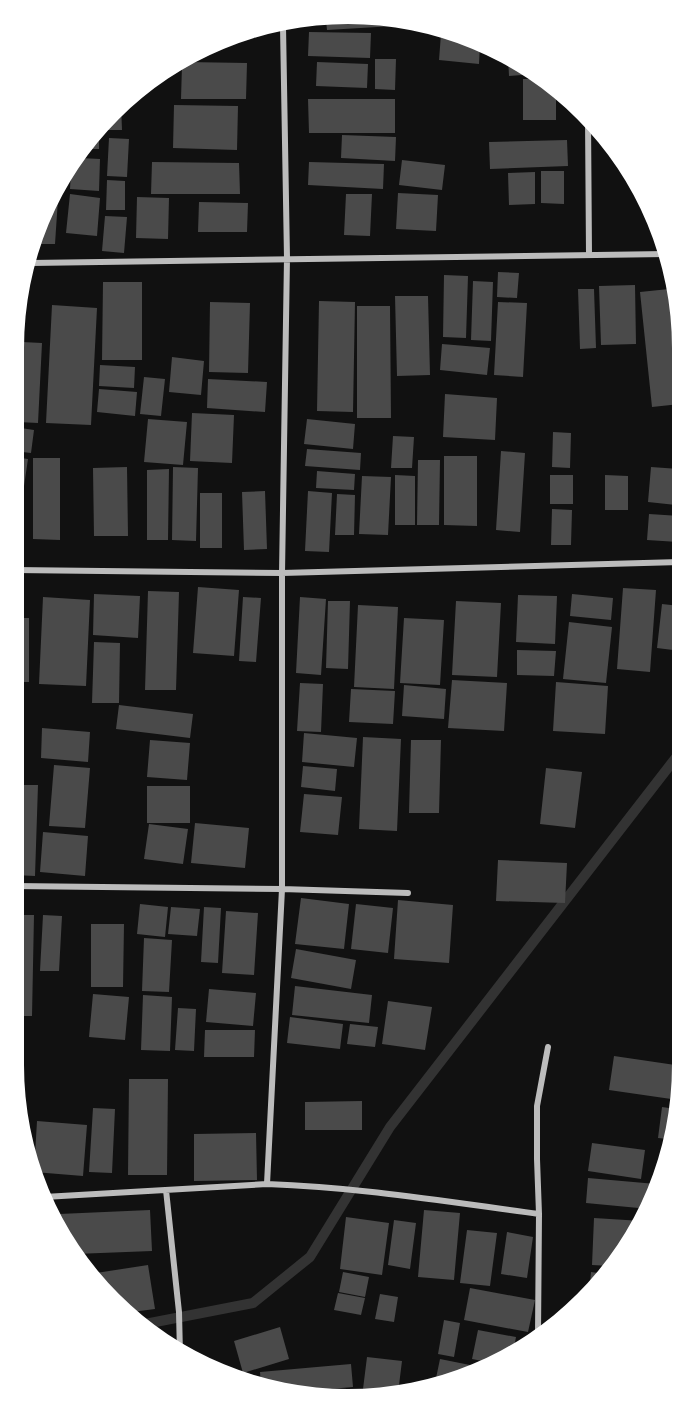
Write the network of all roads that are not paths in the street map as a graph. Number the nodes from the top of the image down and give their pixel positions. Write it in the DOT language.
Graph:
graph roads {
  1 [pos="283,30"];
  2 [pos="588,130"];
  3 [pos="658,254"];
  4 [pos="589,255"];
  5 [pos="287,258"];
  6 [pos="35,264"];
  7 [pos="672,562"];
  8 [pos="24,570"];
  9 [pos="282,573"];
  10 [pos="24,886"];
  11 [pos="282,889"];
  12 [pos="408,893"];
  13 [pos="548,1047"];
  14 [pos="267,1184"];
  15 [pos="166,1190"];
  16 [pos="52,1197"];
  17 [pos="539,1214"];
  18 [pos="538,1327"];
  19 [pos="180,1342"];
  1 -- 5 [label="street"];
  2 -- 4 [label="street"];
  3 -- 4 [label="street"];
  4 -- 5 [label="street"];
  5 -- 6 [label="street"];
  5 -- 9 [label="street"];
  7 -- 9 [label="street"];
  8 -- 9 [label="street"];
  9 -- 11 [label="street"];
  10 -- 11 [label="street"];
  11 -- 12 [label="street"];
  11 -- 14 [label="street"];
  13 -- 17 [label="street"];
  14 -- 15 [label="street"];
  14 -- 17 [label="street"];
  15 -- 16 [label="street"];
  15 -- 19 [label="street"];
  17 -- 18 [label="street"];
}
